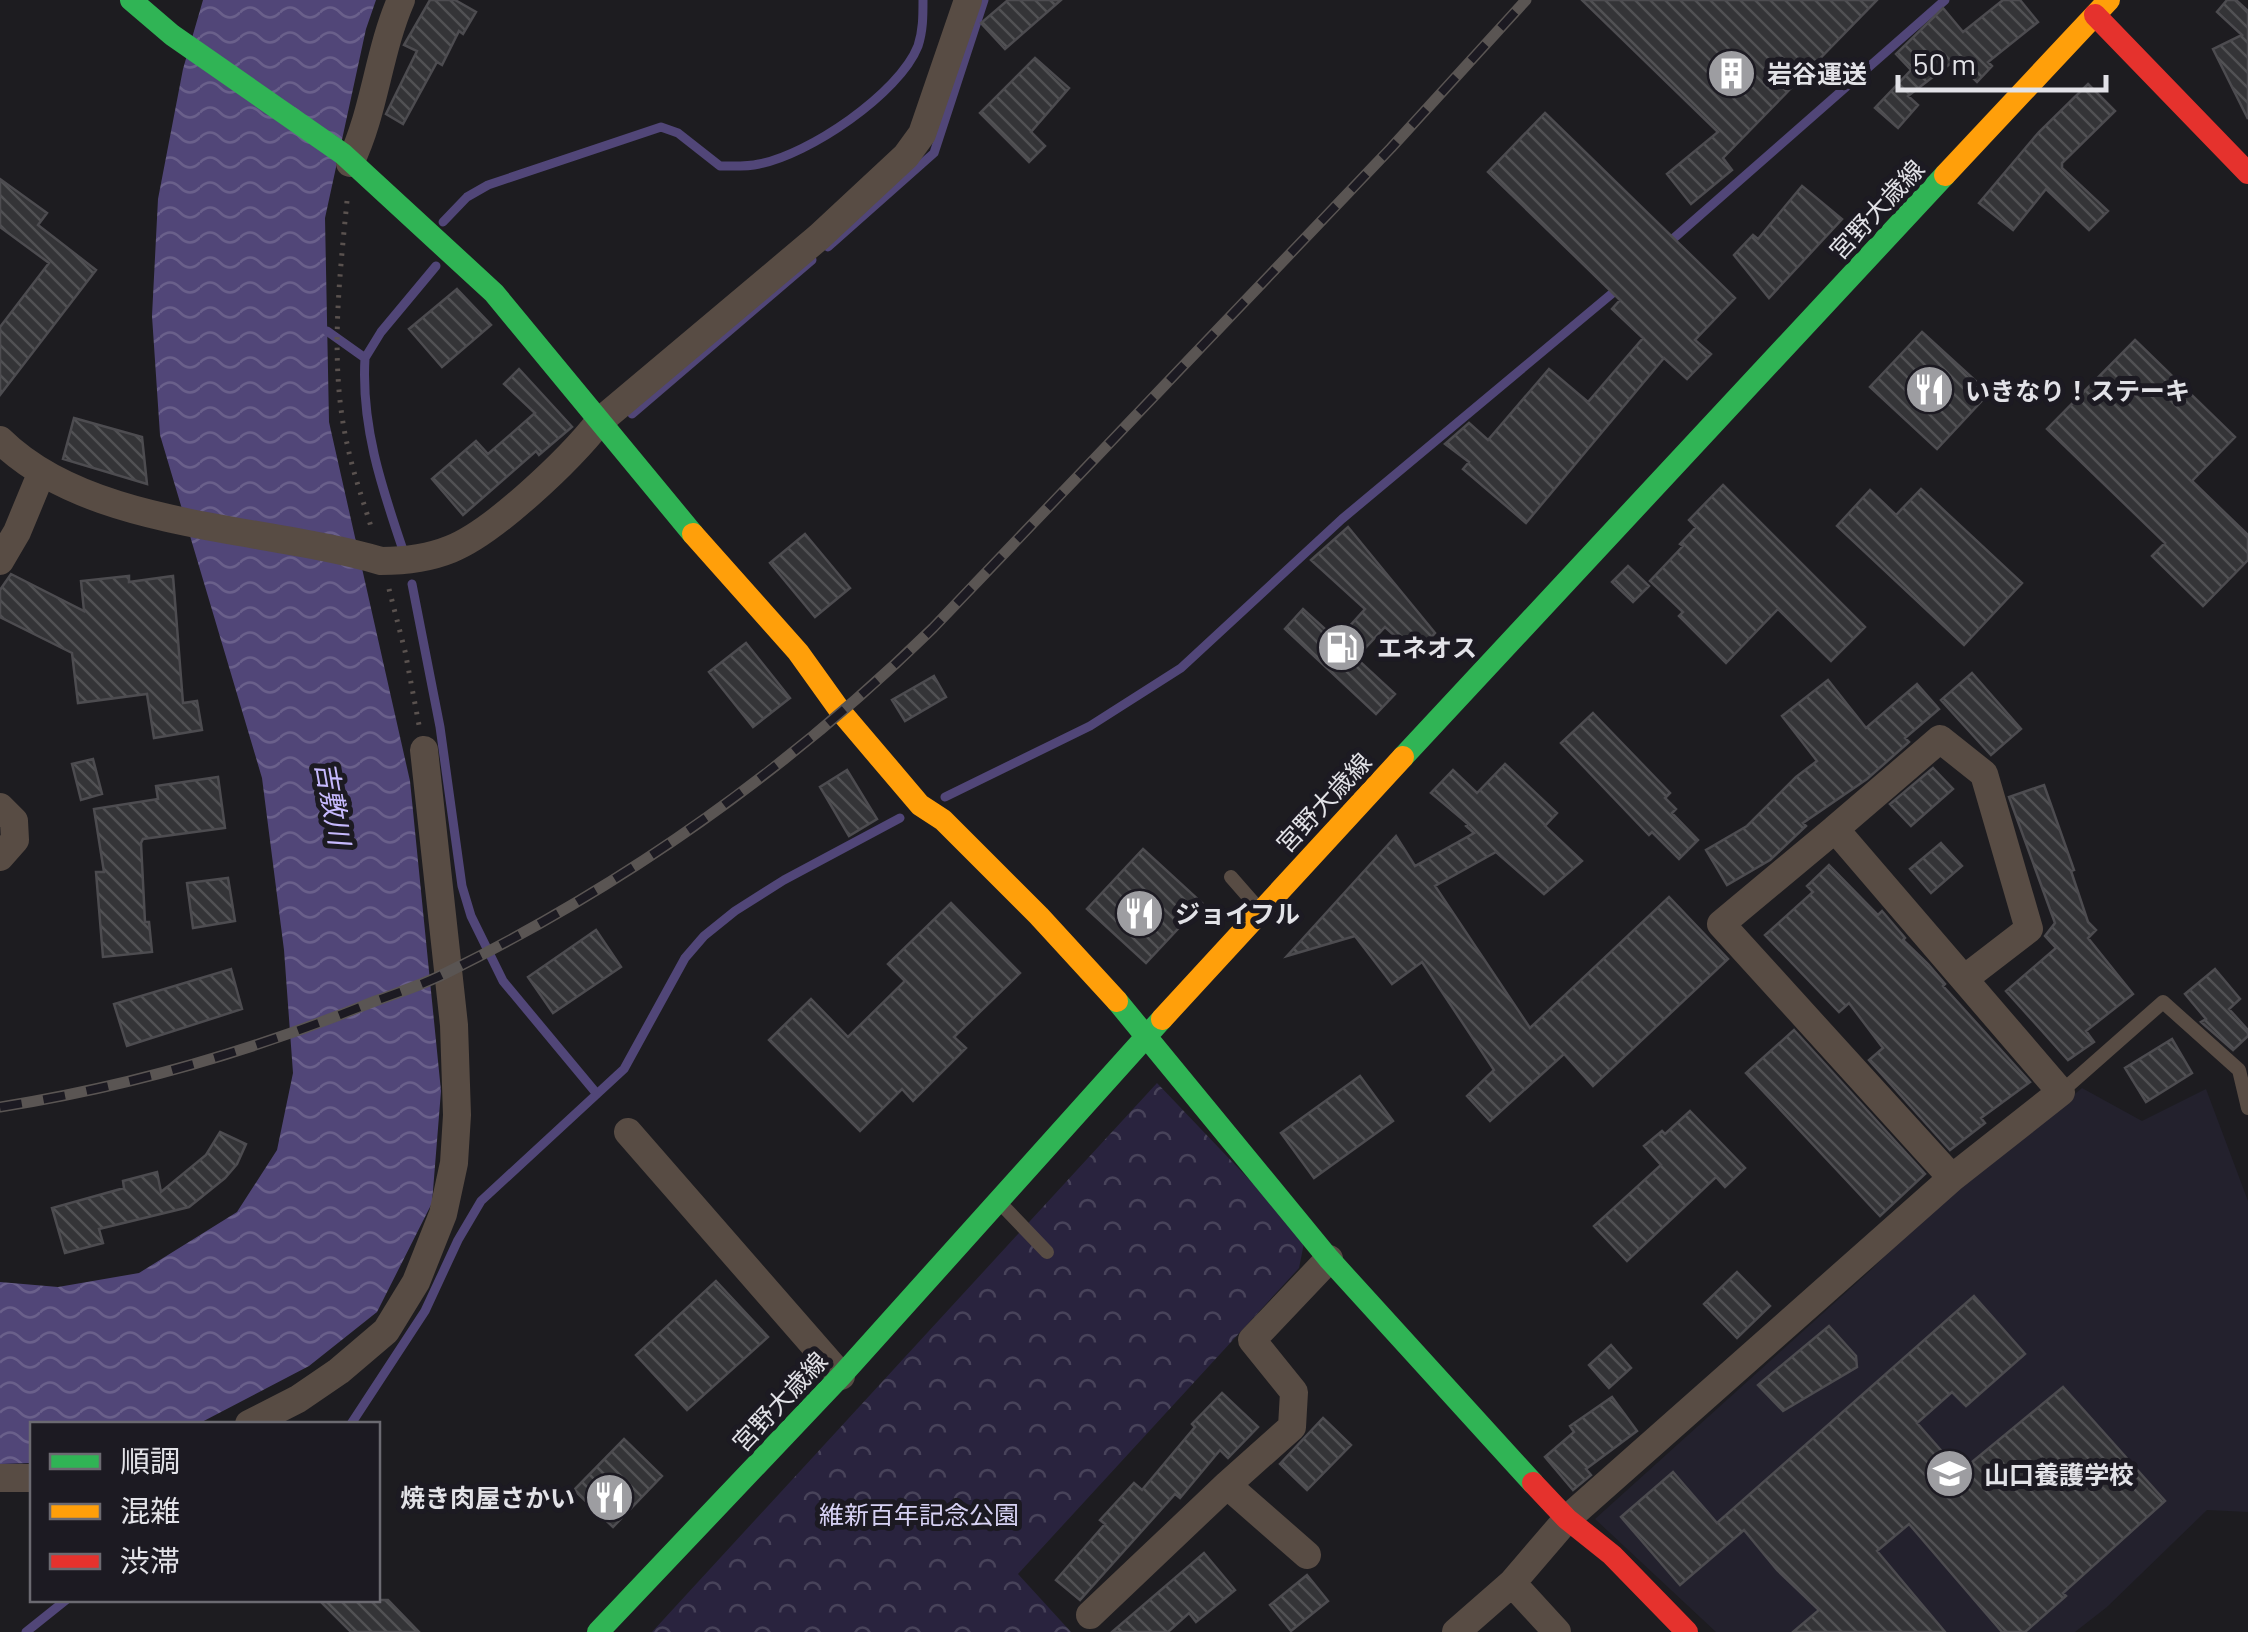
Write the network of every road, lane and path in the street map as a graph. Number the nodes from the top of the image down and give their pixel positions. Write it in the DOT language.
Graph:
graph roads {
  1 [pos="131,0"];
  2 [pos="402,0"];
  3 [pos="968,0"];
  4 [pos="2096,5"];
  5 [pos="347,159"];
  6 [pos="2248,173"];
  7 [pos="599,422"];
  8 [pos="0,440"];
  9 [pos="41,474"];
  10 [pos="374,558"];
  11 [pos="0,561"];
  12 [pos="424,750"];
  13 [pos="0,807"];
  14 [pos="1835,829"];
  15 [pos="0,857"];
  16 [pos="1231,877"];
  17 [pos="1260,910"];
  18 [pos="1964,979"];
  19 [pos="1146,1033"];
  20 [pos="2061,1092"];
  21 [pos="2248,1108"];
  22 [pos="628,1132"];
  23 [pos="1952,1178"];
  24 [pos="997,1200"];
  25 [pos="1047,1252"];
  26 [pos="1329,1259"];
  27 [pos="841,1376"];
  28 [pos="253,1422"];
  29 [pos="0,1478"];
  30 [pos="30,1478"];
  31 [pos="1226,1485"];
  32 [pos="1567,1519"];
  33 [pos="1306,1555"];
  34 [pos="1512,1583"];
  35 [pos="1090,1615"];
  36 [pos="598,1632"];
  37 [pos="1456,1632"];
  38 [pos="1556,1632"];
  39 [pos="1687,1632"];
  1 -- 5 [label="main road"];
  2 -- 5 [label="street"];
  3 -- 7 [label="street"];
  4 -- 6 [label="main road"];
  4 -- 17 [label="main road, 宮野大歳線"];
  5 -- 7 [label="main road"];
  5 -- 10 [label="path"];
  7 -- 10 [label="street"];
  7 -- 19 [label="main road"];
  8 -- 9 [label="street"];
  9 -- 10 [label="street"];
  9 -- 11 [label="street"];
  10 -- 12 [label="path"];
  12 -- 28 [label="street"];
  13 -- 15 [label="street"];
  14 -- 18 [label="street"];
  14 -- 18 [label="street"];
  14 -- 23 [label="street"];
  16 -- 17 [label="lane"];
  17 -- 19 [label="main road, 宮野大歳線"];
  18 -- 20 [label="street"];
  19 -- 24 [label="main road, 宮野大歳線"];
  19 -- 26 [label="main road"];
  20 -- 21 [label="lane"];
  20 -- 23 [label="street"];
  22 -- 27 [label="street"];
  23 -- 32 [label="street"];
  24 -- 25 [label="lane"];
  24 -- 27 [label="main road, 宮野大歳線"];
  26 -- 31 [label="street"];
  26 -- 32 [label="main road"];
  27 -- 36 [label="main road, 宮野大歳線"];
  29 -- 30 [label="street"];
  31 -- 33 [label="street"];
  31 -- 35 [label="street"];
  32 -- 34 [label="street"];
  32 -- 39 [label="main road"];
  34 -- 37 [label="street"];
  34 -- 38 [label="street"];
}
